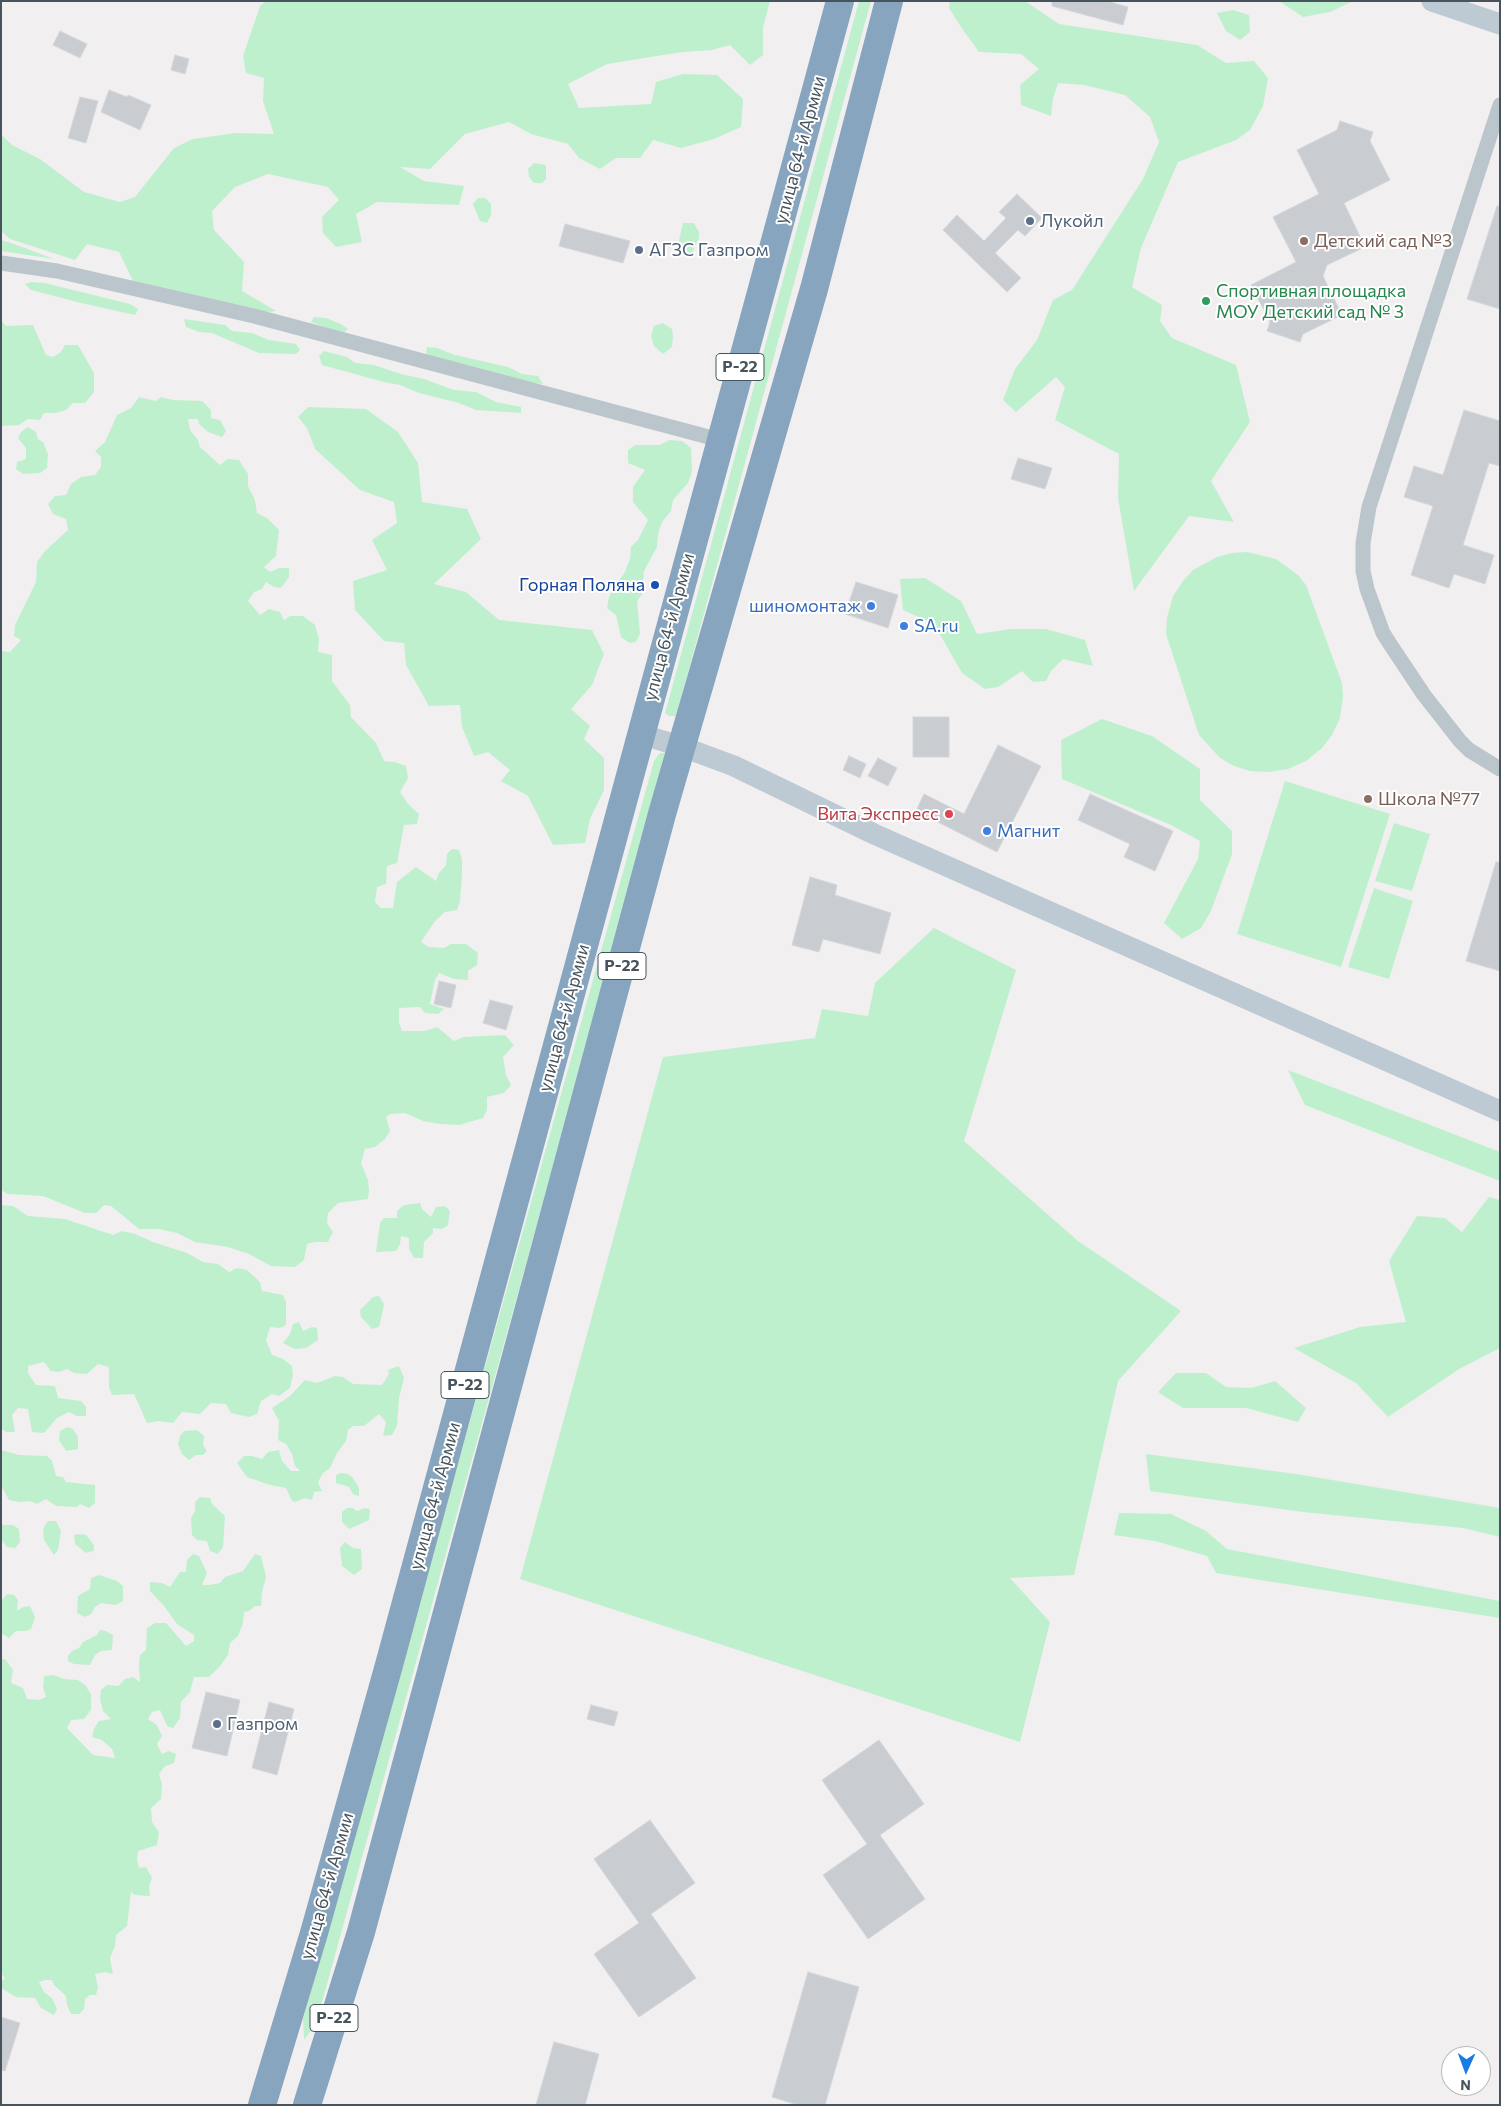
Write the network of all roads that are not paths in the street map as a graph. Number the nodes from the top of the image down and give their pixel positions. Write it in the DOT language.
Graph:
graph roads {
  1 [pos="840,1"];
  2 [pos="889,1"];
  3 [pos="1432,1"];
  4 [pos="1500,24"];
  5 [pos="1500,104"];
  6 [pos="1,263"];
  7 [pos="720,440"];
  8 [pos="640,734"];
  9 [pos="683,747"];
  10 [pos="1500,769"];
  11 [pos="1500,1111"];
  12 [pos="361,1932"];
  13 [pos="283,2034"];
  14 [pos="252,2105"];
  15 [pos="262,2105"];
  16 [pos="307,2105"];
  17 [pos="315,2105"];
  1 -- 7 [label="highway, улица 64-й Армии / Р-22"];
  2 -- 9 [label="highway, Р-22"];
  3 -- 4 [label="main road"];
  5 -- 10 [label="street"];
  6 -- 7 [label="street"];
  7 -- 8 [label="highway, улица 64-й Армии / Р-22"];
  8 -- 9 [label="main road"];
  8 -- 13 [label="highway, улица 64-й Армии / Р-22"];
  9 -- 11 [label="main road"];
  9 -- 12 [label="highway, Р-22"];
  12 -- 16 [label="highway, Р-22"];
  12 -- 17 [label="main road, Р-22"];
  13 -- 14 [label="main road"];
  13 -- 15 [label="highway, Р-22"];
}
